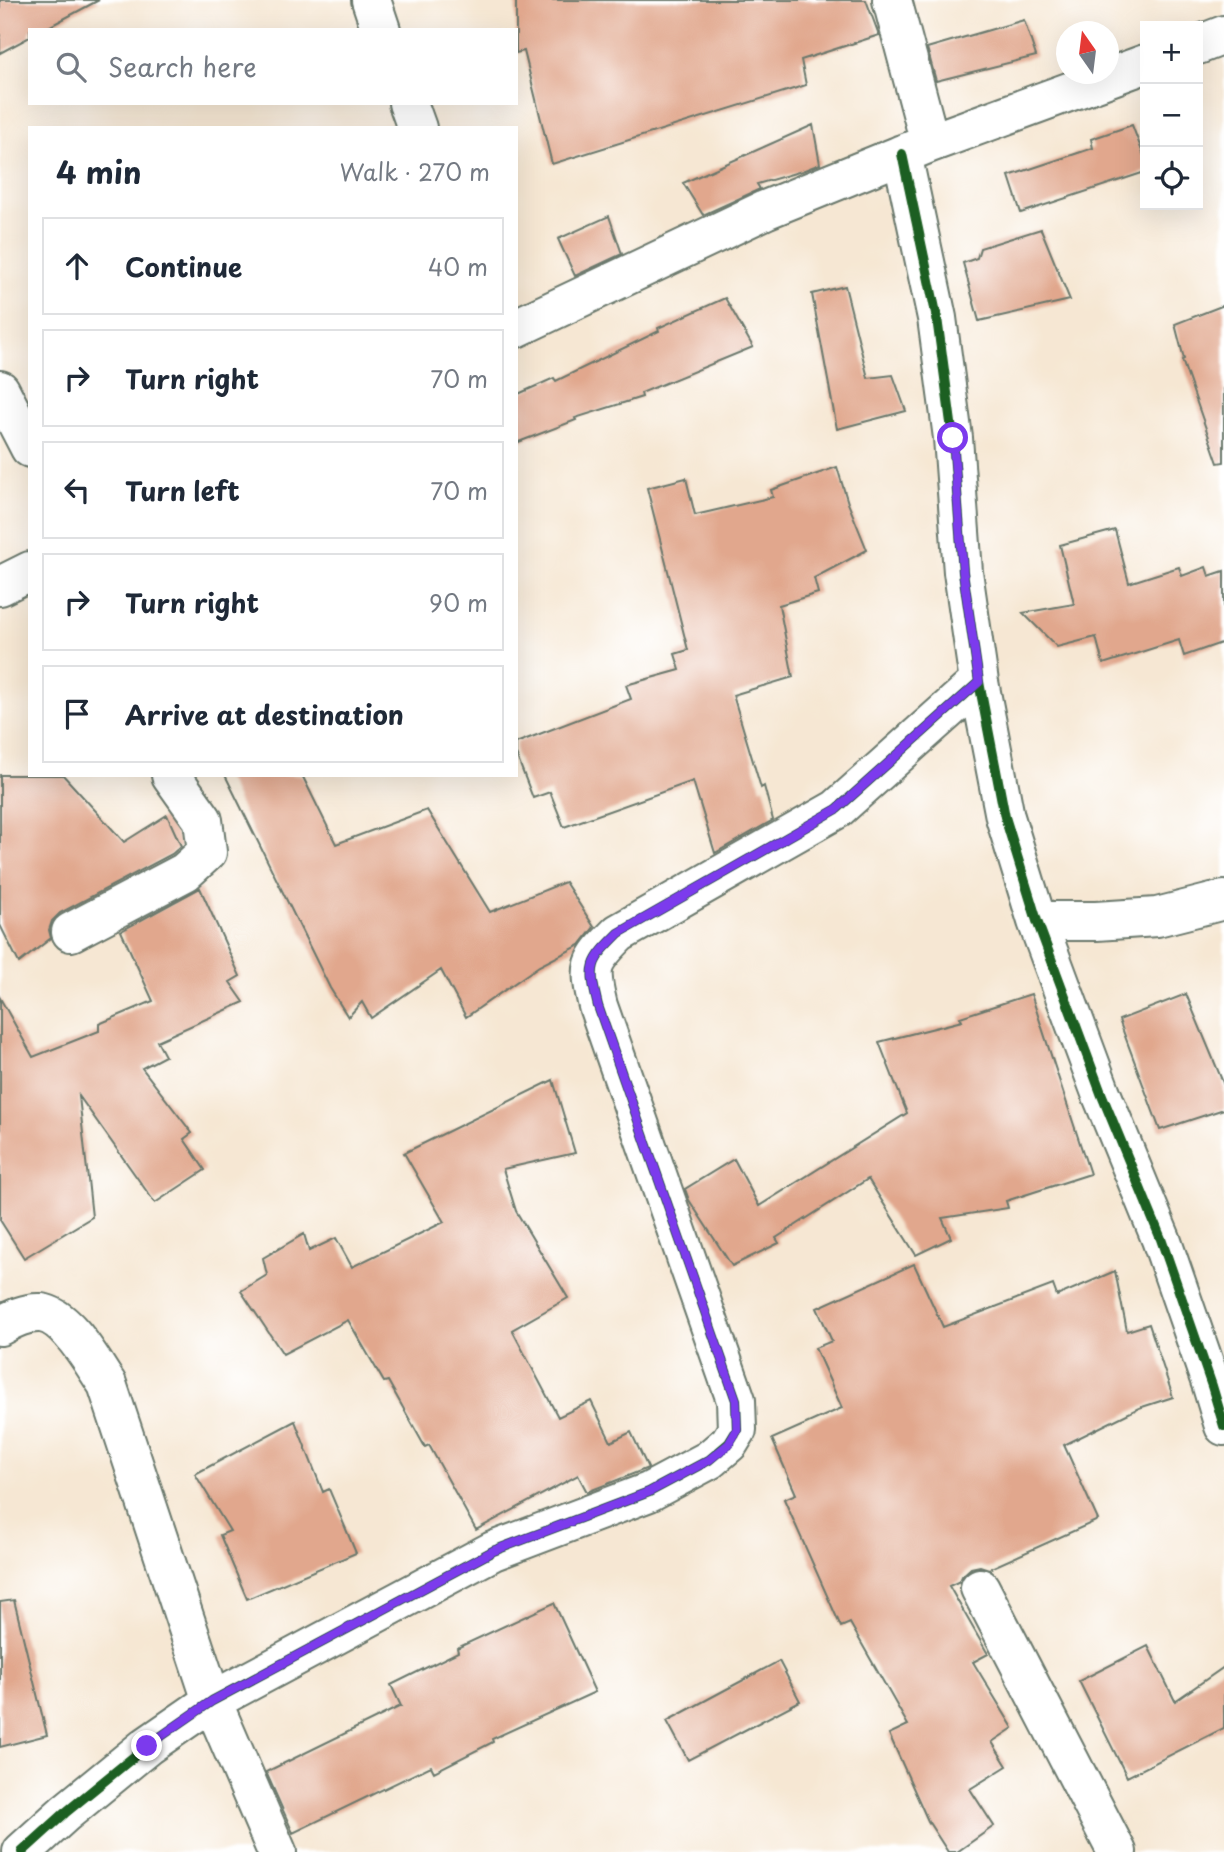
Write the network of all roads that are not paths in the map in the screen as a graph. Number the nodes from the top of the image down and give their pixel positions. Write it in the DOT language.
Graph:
graph roads {
  1 [pos="371,0"];
  2 [pos="892,0"];
  3 [pos="380,28"];
  4 [pos="1224,35"];
  5 [pos="1203,43"];
  6 [pos="1140,66"];
  7 [pos="409,105"];
  8 [pos="415,126"];
  9 [pos="916,149"];
  10 [pos="518,327"];
  11 [pos="0,390"];
  12 [pos="28,444"];
  13 [pos="28,572"];
  14 [pos="0,586"];
  15 [pos="979,682"];
  16 [pos="172,777"];
  17 [pos="1224,900"];
  18 [pos="1037,921"];
  19 [pos="71,932"];
  20 [pos="0,1326"];
  21 [pos="1224,1426"];
  22 [pos="980,1588"];
  23 [pos="212,1701"];
  24 [pos="22,1852"];
  25 [pos="277,1852"];
  26 [pos="1117,1852"];
  1 -- 3 [label="street"];
  2 -- 9 [label="street"];
  4 -- 5 [label="street"];
  6 -- 9 [label="street"];
  7 -- 8 [label="street"];
  9 -- 10 [label="street"];
  9 -- 15 [label="street"];
  11 -- 12 [label="street"];
  13 -- 14 [label="street"];
  15 -- 18 [label="street"];
  15 -- 23 [label="street"];
  16 -- 19 [label="street"];
  17 -- 18 [label="street"];
  18 -- 21 [label="street"];
  20 -- 23 [label="street"];
  22 -- 26 [label="street"];
  23 -- 24 [label="street"];
  23 -- 25 [label="street"];
}
